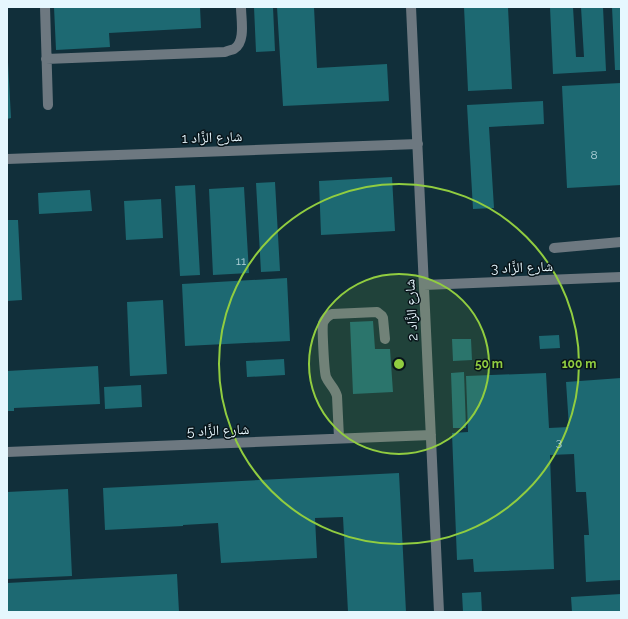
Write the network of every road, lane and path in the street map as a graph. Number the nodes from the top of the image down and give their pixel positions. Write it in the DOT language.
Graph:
graph roads {
  1 [pos="45,7"];
  2 [pos="241,7"];
  3 [pos="411,7"];
  4 [pos="46,59"];
  5 [pos="48,105"];
  6 [pos="418,144"];
  7 [pos="7,159"];
  8 [pos="621,242"];
  9 [pos="554,248"];
  10 [pos="621,277"];
  11 [pos="424,285"];
  12 [pos="385,339"];
  13 [pos="431,434"];
  14 [pos="339,438"];
  15 [pos="7,452"];
  16 [pos="439,612"];
  1 -- 4 [label="street"];
  2 -- 4 [label="street"];
  3 -- 6 [label="street, شارع الزَّاد 2"];
  4 -- 5 [label="street"];
  6 -- 7 [label="street, شارع الزَّاد 1"];
  6 -- 11 [label="street, شارع الزَّاد 2"];
  8 -- 9 [label="street"];
  10 -- 11 [label="street, شارع الزَّاد 3"];
  11 -- 13 [label="street, شارع الزَّاد 2"];
  12 -- 14 [label="street"];
  13 -- 14 [label="street, شارع الزَّاد 5"];
  13 -- 16 [label="street, شارع الزَّاد 2"];
  14 -- 15 [label="street, شارع الزَّاد 5"];
}
